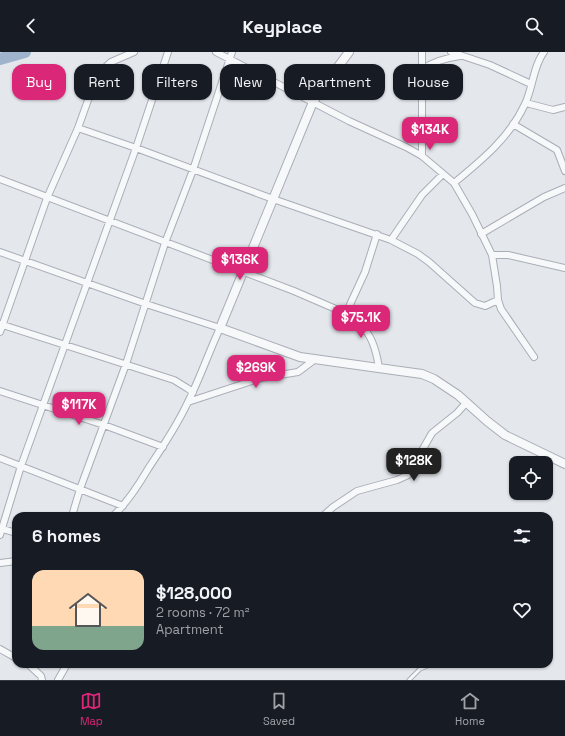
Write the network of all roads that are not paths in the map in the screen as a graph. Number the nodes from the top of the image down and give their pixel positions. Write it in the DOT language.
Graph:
graph roads {
  1 [pos="134,52"];
  2 [pos="168,52"];
  3 [pos="216,52"];
  4 [pos="232,52"];
  5 [pos="349,52"];
  6 [pos="422,52"];
  7 [pos="451,52"];
  8 [pos="544,52"];
  9 [pos="460,56"];
  10 [pos="229,59"];
  11 [pos="423,64"];
  12 [pos="430,64"];
  13 [pos="531,84"];
  14 [pos="423,100"];
  15 [pos="313,102"];
  16 [pos="526,103"];
  17 [pos="565,107"];
  18 [pos="513,124"];
  19 [pos="78,128"];
  20 [pos="136,148"];
  21 [pos="422,156"];
  22 [pos="192,170"];
  23 [pos="565,171"];
  24 [pos="443,174"];
  25 [pos="0,179"];
  26 [pos="454,183"];
  27 [pos="565,188"];
  28 [pos="47,198"];
  29 [pos="273,199"];
  30 [pos="109,221"];
  31 [pos="377,234"];
  32 [pos="481,234"];
  33 [pos="391,240"];
  34 [pos="165,243"];
  35 [pos="0,252"];
  36 [pos="492,255"];
  37 [pos="24,260"];
  38 [pos="565,268"];
  39 [pos="242,272"];
  40 [pos="87,282"];
  41 [pos="498,300"];
  42 [pos="146,304"];
  43 [pos="345,313"];
  44 [pos="1,324"];
  45 [pos="220,328"];
  46 [pos="0,332"];
  47 [pos="65,344"];
  48 [pos="534,357"];
  49 [pos="314,360"];
  50 [pos="126,364"];
  51 [pos="379,368"];
  52 [pos="0,391"];
  53 [pos="193,392"];
  54 [pos="188,402"];
  55 [pos="467,402"];
  56 [pos="43,406"];
  57 [pos="104,425"];
  58 [pos="163,447"];
  59 [pos="0,458"];
  60 [pos="565,464"];
  61 [pos="22,466"];
  62 [pos="80,489"];
  63 [pos="123,506"];
  64 [pos="73,512"];
  65 [pos="117,512"];
  66 [pos="327,512"];
  67 [pos="1,531"];
  68 [pos="12,532"];
  69 [pos="12,562"];
  70 [pos="0,563"];
  71 [pos="0,649"];
  72 [pos="12,656"];
  73 [pos="32,668"];
  74 [pos="65,668"];
  75 [pos="424,668"];
  76 [pos="42,680"];
  77 [pos="58,680"];
  78 [pos="408,680"];
  1 -- 19 [label="street"];
  2 -- 20 [label="street"];
  3 -- 10 [label="street"];
  4 -- 10 [label="street"];
  5 -- 15 [label="street"];
  6 -- 11 [label="street"];
  7 -- 9 [label="street"];
  8 -- 13 [label="street"];
  9 -- 12 [label="street"];
  9 -- 13 [label="street"];
  10 -- 15 [label="street"];
  10 -- 22 [label="street"];
  13 -- 16 [label="street"];
  14 -- 21 [label="street"];
  15 -- 21 [label="street"];
  15 -- 29 [label="street"];
  16 -- 17 [label="street"];
  16 -- 18 [label="street"];
  18 -- 23 [label="street"];
  18 -- 26 [label="street"];
  19 -- 20 [label="street"];
  19 -- 28 [label="street"];
  20 -- 22 [label="street"];
  20 -- 30 [label="street"];
  21 -- 24 [label="street"];
  22 -- 29 [label="street"];
  22 -- 34 [label="street"];
  24 -- 26 [label="street"];
  24 -- 33 [label="street"];
  25 -- 28 [label="street"];
  26 -- 32 [label="street"];
  27 -- 32 [label="street"];
  28 -- 30 [label="street"];
  28 -- 37 [label="street"];
  29 -- 31 [label="street"];
  29 -- 39 [label="street"];
  30 -- 34 [label="street"];
  30 -- 40 [label="street"];
  31 -- 33 [label="street"];
  31 -- 43 [label="street"];
  32 -- 36 [label="street"];
  33 -- 41 [label="street"];
  34 -- 39 [label="street"];
  34 -- 42 [label="street"];
  35 -- 37 [label="street"];
  36 -- 38 [label="street"];
  36 -- 41 [label="street"];
  37 -- 40 [label="street"];
  37 -- 44 [label="street"];
  39 -- 43 [label="street"];
  39 -- 45 [label="street"];
  40 -- 42 [label="street"];
  40 -- 47 [label="street"];
  41 -- 48 [label="street"];
  42 -- 45 [label="street"];
  42 -- 50 [label="street"];
  43 -- 51 [label="street"];
  44 -- 46 [label="street"];
  44 -- 47 [label="street"];
  45 -- 49 [label="street"];
  45 -- 53 [label="street"];
  47 -- 50 [label="street"];
  47 -- 56 [label="street"];
  49 -- 51 [label="street"];
  49 -- 54 [label="street"];
  50 -- 53 [label="street"];
  50 -- 57 [label="street"];
  51 -- 55 [label="street"];
  52 -- 56 [label="street"];
  53 -- 54 [label="street"];
  54 -- 58 [label="street"];
  55 -- 60 [label="street"];
  55 -- 66 [label="street"];
  56 -- 57 [label="street"];
  56 -- 61 [label="street"];
  57 -- 58 [label="street"];
  57 -- 62 [label="street"];
  58 -- 63 [label="street"];
  59 -- 61 [label="street"];
  61 -- 62 [label="street"];
  61 -- 67 [label="street"];
  62 -- 63 [label="street"];
  62 -- 64 [label="street"];
  63 -- 65 [label="street"];
  67 -- 68 [label="street"];
  69 -- 70 [label="street"];
  71 -- 72 [label="street"];
  73 -- 76 [label="street"];
  74 -- 77 [label="street"];
  75 -- 78 [label="lane"];
}
